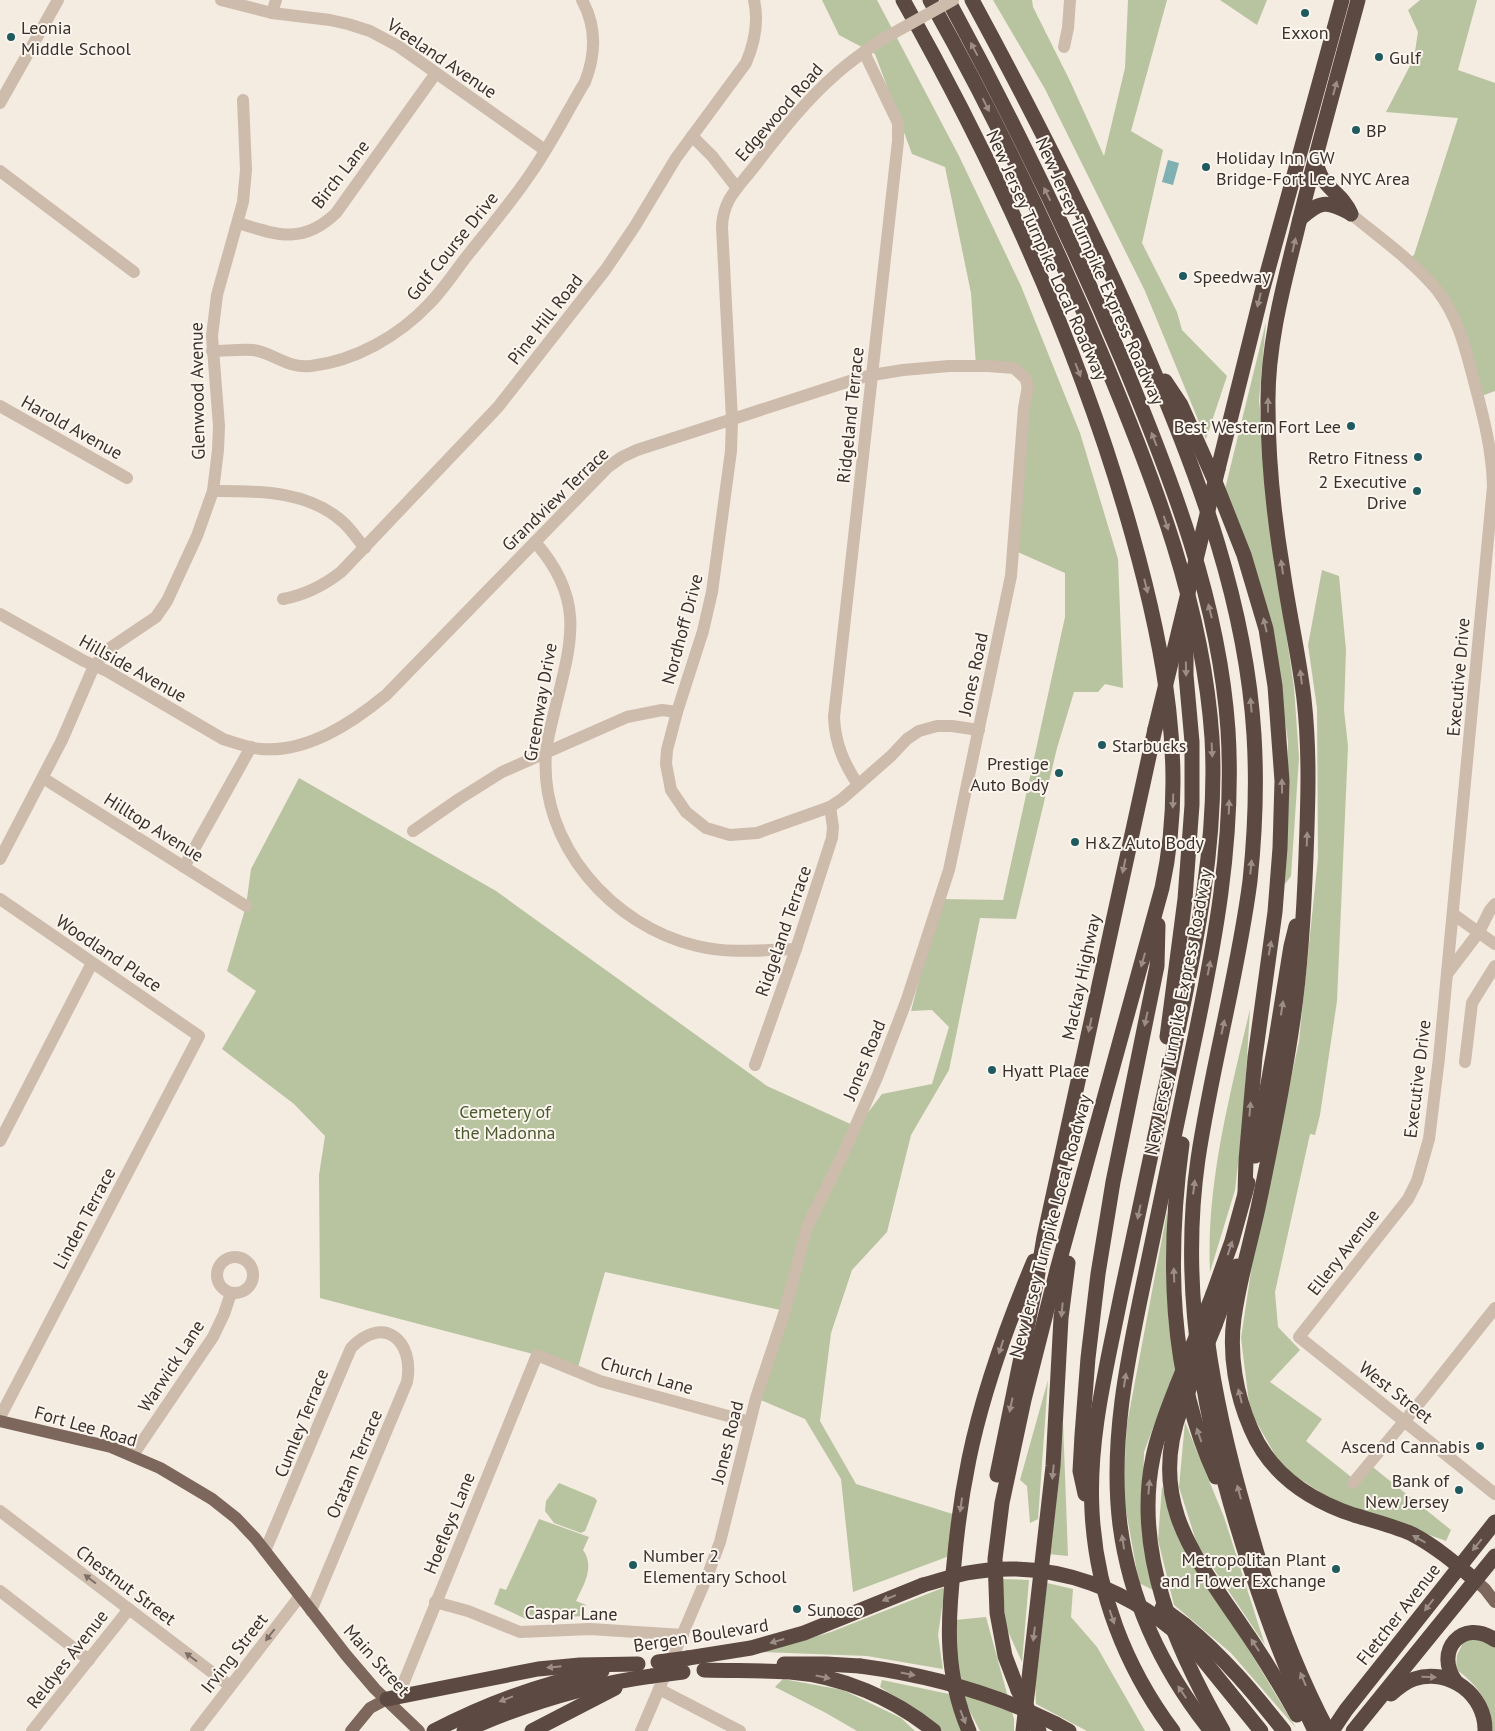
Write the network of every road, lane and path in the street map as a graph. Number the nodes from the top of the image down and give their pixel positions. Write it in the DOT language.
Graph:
graph roads {
  1 [pos="58,0"];
  2 [pos="221,0"];
  3 [pos="276,0"];
  4 [pos="582,0"];
  5 [pos="754,0"];
  6 [pos="903,0"];
  7 [pos="930,0"];
  8 [pos="948,0"];
  9 [pos="953,0"];
  10 [pos="972,0"];
  11 [pos="1070,0"];
  12 [pos="1342,0"];
  13 [pos="1358,0"];
  14 [pos="272,13"];
  15 [pos="1064,47"];
  16 [pos="864,52"];
  17 [pos="436,73"];
  18 [pos="243,100"];
  19 [pos="0,103"];
  20 [pos="692,136"];
  21 [pos="545,150"];
  22 [pos="1316,157"];
  23 [pos="0,171"];
  24 [pos="737,188"];
  25 [pos="1351,214"];
  26 [pos="1300,219"];
  27 [pos="238,223"];
  28 [pos="134,272"];
  29 [pos="1144,349"];
  30 [pos="212,351"];
  31 [pos="872,375"];
  32 [pos="1025,378"];
  33 [pos="0,406"];
  34 [pos="732,419"];
  35 [pos="127,478"];
  36 [pos="212,491"];
  37 [pos="535,542"];
  38 [pos="365,548"];
  39 [pos="283,599"];
  40 [pos="1186,602"];
  41 [pos="0,614"];
  42 [pos="94,666"];
  43 [pos="678,712"];
  44 [pos="979,730"];
  45 [pos="251,747"];
  46 [pos="546,753"];
  47 [pos="43,778"];
  48 [pos="858,785"];
  49 [pos="830,807"];
  50 [pos="413,831"];
  51 [pos="0,859"];
  52 [pos="184,867"];
  53 [pos="1305,888"];
  54 [pos="0,899"];
  55 [pos="1159,902"];
  56 [pos="1495,904"];
  57 [pos="246,906"];
  58 [pos="1453,914"];
  59 [pos="1479,932"];
  60 [pos="1495,944"];
  61 [pos="796,950"];
  62 [pos="92,963"];
  63 [pos="1495,966"];
  64 [pos="1447,974"];
  65 [pos="199,1036"];
  66 [pos="1465,1062"];
  67 [pos="755,1066"];
  68 [pos="1189,1067"];
  69 [pos="1164,1096"];
  70 [pos="1100,1108"];
  71 [pos="0,1141"];
  72 [pos="1414,1188"];
  73 [pos="1245,1193"];
  74 [pos="1261,1195"];
  75 [pos="1191,1236"];
  76 [pos="1044,1237"];
  77 [pos="231,1293"];
  78 [pos="1495,1308"];
  79 [pos="390,1334"];
  80 [pos="1298,1337"];
  81 [pos="537,1355"];
  82 [pos="0,1417"];
  83 [pos="0,1421"];
  84 [pos="1404,1421"];
  85 [pos="750,1422"];
  86 [pos="133,1455"];
  87 [pos="1353,1483"];
  88 [pos="1495,1494"];
  89 [pos="0,1511"];
  90 [pos="1233,1512"];
  91 [pos="1495,1522"];
  92 [pos="1094,1535"];
  93 [pos="266,1551"];
  94 [pos="1495,1556"];
  95 [pos="1459,1566"];
  96 [pos="1063,1575"];
  97 [pos="1475,1580"];
  98 [pos="0,1591"];
  99 [pos="996,1595"];
  100 [pos="300,1596"];
  101 [pos="435,1602"];
  102 [pos="1495,1602"];
  103 [pos="129,1609"];
  104 [pos="311,1610"];
  105 [pos="682,1635"];
  106 [pos="1495,1640"];
  107 [pos="89,1660"];
  108 [pos="638,1664"];
  109 [pos="686,1665"];
  110 [pos="655,1669"];
  111 [pos="704,1670"];
  112 [pos="1456,1682"];
  113 [pos="230,1686"];
  114 [pos="659,1689"];
  115 [pos="387,1700"];
  116 [pos="1376,1705"];
  117 [pos="1332,1728"];
  118 [pos="32,1731"];
  119 [pos="196,1731"];
  120 [pos="351,1731"];
  121 [pos="419,1731"];
  122 [pos="435,1731"];
  123 [pos="464,1731"];
  124 [pos="532,1731"];
  125 [pos="641,1731"];
  126 [pos="740,1731"];
  127 [pos="934,1731"];
  128 [pos="969,1731"];
  129 [pos="1023,1731"];
  130 [pos="1039,1731"];
  131 [pos="1069,1731"];
  132 [pos="1173,1731"];
  133 [pos="1211,1731"];
  134 [pos="1223,1731"];
  135 [pos="1261,1731"];
  136 [pos="1284,1731"];
  137 [pos="1308,1731"];
  138 [pos="1315,1731"];
  139 [pos="1353,1731"];
  140 [pos="1485,1731"];
  1 -- 19 [label="street"];
  2 -- 14 [label="street, Vreeland Avenue"];
  3 -- 14 [label="street"];
  4 -- 21 [label="street, Golf Course Drive"];
  5 -- 20 [label="street, Pine Hill Road"];
  6 -- 55 [label="highway, New Jersey Turnpike Local Roadway, one-way"];
  7 -- 69 [label="highway, New Jersey Turnpike Express Roadway, one-way"];
  68 -- 8 [label="highway, New Jersey Turnpike Express Roadway, one-way"];
  9 -- 16 [label="street, Edgewood Road, bridge"];
  10 -- 29 [label="highway"];
  11 -- 15 [label="street"];
  12 -- 40 [label="highway, one-way, bridge"];
  22 -- 13 [label="highway, one-way"];
  14 -- 17 [label="street, Vreeland Avenue"];
  16 -- 24 [label="street, Edgewood Road"];
  16 -- 31 [label="street, Ridgeland Terrace"];
  17 -- 21 [label="street, Vreeland Avenue"];
  17 -- 27 [label="street, Birch Lane"];
  18 -- 27 [label="street, Glenwood Avenue"];
  20 -- 24 [label="street"];
  20 -- 38 [label="street, Pine Hill Road"];
  21 -- 30 [label="street, Golf Course Drive"];
  22 -- 25 [label="highway"];
  22 -- 26 [label="highway"];
  23 -- 28 [label="street"];
  24 -- 34 [label="street, Nordhoff Drive"];
  25 -- 26 [label="highway"];
  25 -- 58 [label="street, Executive Drive"];
  53 -- 26 [label="highway, one-way"];
  27 -- 30 [label="street, Glenwood Avenue"];
  73 -- 29 [label="highway, one-way"];
  75 -- 29 [label="highway, one-way"];
  30 -- 36 [label="street, Glenwood Avenue"];
  31 -- 32 [label="street, Grandview Terrace"];
  31 -- 34 [label="street, Grandview Terrace"];
  31 -- 48 [label="street, Ridgeland Terrace"];
  32 -- 44 [label="street, Jones Road"];
  33 -- 35 [label="street, Harold Avenue"];
  34 -- 37 [label="street, Grandview Terrace"];
  34 -- 43 [label="street, Nordhoff Drive"];
  36 -- 38 [label="street"];
  36 -- 42 [label="street, Glenwood Avenue"];
  37 -- 45 [label="street, Grandview Terrace"];
  37 -- 46 [label="street, Greenway Drive"];
  38 -- 39 [label="street, Pine Hill Road"];
  40 -- 69 [label="highway, one-way, bridge"];
  40 -- 76 [label="highway, Mackay Highway, one-way, bridge"];
  41 -- 42 [label="street, Hillside Avenue"];
  42 -- 45 [label="street, Hillside Avenue"];
  42 -- 47 [label="street, Glenwood Avenue"];
  43 -- 46 [label="street"];
  43 -- 49 [label="street, Nordhoff Drive"];
  44 -- 48 [label="street, Nordhoff Drive"];
  44 -- 85 [label="street, Jones Road"];
  45 -- 52 [label="street"];
  46 -- 50 [label="street"];
  46 -- 61 [label="street, Greenway Drive"];
  47 -- 51 [label="street, Glenwood Avenue"];
  47 -- 52 [label="street, Hilltop Avenue"];
  48 -- 49 [label="street, Nordhoff Drive"];
  49 -- 61 [label="street, Ridgeland Terrace"];
  52 -- 57 [label="street, Hilltop Avenue"];
  73 -- 53 [label="highway, one-way"];
  53 -- 74 [label="highway"];
  54 -- 62 [label="street, Woodland Place"];
  55 -- 70 [label="highway, New Jersey Turnpike Local Roadway, one-way"];
  55 -- 92 [label="highway, one-way"];
  56 -- 59 [label="street"];
  58 -- 59 [label="street"];
  58 -- 64 [label="street, Executive Drive"];
  59 -- 60 [label="street"];
  59 -- 64 [label="street"];
  61 -- 67 [label="street, Ridgeland Terrace"];
  62 -- 65 [label="street, Woodland Place"];
  62 -- 71 [label="street"];
  63 -- 66 [label="street"];
  64 -- 72 [label="street, Executive Drive"];
  65 -- 82 [label="street, Linden Terrace"];
  90 -- 68 [label="highway, one-way"];
  133 -- 68 [label="highway, New Jersey Turnpike Express Roadway, one-way"];
  69 -- 92 [label="highway, New Jersey Turnpike Express Roadway, one-way"];
  70 -- 99 [label="highway, New Jersey Turnpike Local Roadway"];
  70 -- 129 [label="highway, one-way"];
  72 -- 80 [label="street, Ellery Avenue"];
  134 -- 73 [label="highway, one-way, bridge"];
  95 -- 74 [label="highway, one-way"];
  137 -- 74 [label="highway, one-way, bridge"];
  75 -- 90 [label="highway"];
  117 -- 75 [label="highway, one-way"];
  76 -- 99 [label="highway, one-way"];
  76 -- 128 [label="highway, one-way"];
  77 -- 86 [label="street, Warwick Lane"];
  78 -- 84 [label="street"];
  79 -- 93 [label="street, Cumley Terrace"];
  79 -- 104 [label="street, Oratam Terrace"];
  80 -- 84 [label="street, West Street"];
  81 -- 85 [label="street, Church Lane"];
  81 -- 101 [label="street, Hoefleys Lane"];
  83 -- 86 [label="main road, Fort Lee Road"];
  84 -- 87 [label="street"];
  84 -- 88 [label="street, West Street"];
  85 -- 105 [label="street, Jones Road"];
  86 -- 93 [label="main road, Fort Lee Road"];
  103 -- 89 [label="street, Chestnut Street, one-way"];
  90 -- 138 [label="highway"];
  91 -- 95 [label="highway, Fletcher Avenue, one-way"];
  92 -- 132 [label="highway, New Jersey Turnpike Express Roadway, one-way"];
  93 -- 100 [label="main road, Fort Lee Road"];
  94 -- 97 [label="highway"];
  95 -- 97 [label="highway"];
  95 -- 117 [label="highway, Fletcher Avenue, one-way"];
  96 -- 109 [label="highway, Bergen Boulevard, one-way, bridge"];
  96 -- 135 [label="highway, bridge"];
  96 -- 136 [label="highway, bridge"];
  97 -- 102 [label="main road"];
  97 -- 116 [label="highway"];
  98 -- 107 [label="street"];
  99 -- 130 [label="highway, New Jersey Turnpike Local Roadway, bridge"];
  100 -- 104 [label="main road, Fort Lee Road"];
  100 -- 113 [label="street, Irving Street, one-way"];
  101 -- 105 [label="street, Caspar Lane"];
  101 -- 115 [label="street, Hoefleys Lane"];
  103 -- 107 [label="street, Reldyes Avenue"];
  113 -- 103 [label="street, Chestnut Street, one-way"];
  104 -- 115 [label="main road, Main Street"];
  105 -- 114 [label="street, Jones Road"];
  106 -- 112 [label="highway"];
  107 -- 118 [label="street, Reldyes Avenue"];
  108 -- 110 [label="highway, Bergen Boulevard"];
  108 -- 115 [label="highway, one-way"];
  108 -- 122 [label="highway, Bergen Boulevard, one-way"];
  109 -- 110 [label="highway, Bergen Boulevard, bridge"];
  109 -- 111 [label="highway, Bergen Boulevard"];
  110 -- 123 [label="highway, Bergen Boulevard"];
  110 -- 124 [label="highway"];
  111 -- 127 [label="highway, one-way"];
  111 -- 131 [label="highway, one-way, bridge"];
  116 -- 112 [label="highway, one-way"];
  112 -- 140 [label="highway"];
  113 -- 119 [label="street, Irving Street"];
  114 -- 125 [label="street, Jones Road"];
  114 -- 126 [label="street"];
  115 -- 120 [label="main road"];
  115 -- 121 [label="main road, Main Street"];
  116 -- 139 [label="highway"];
}
